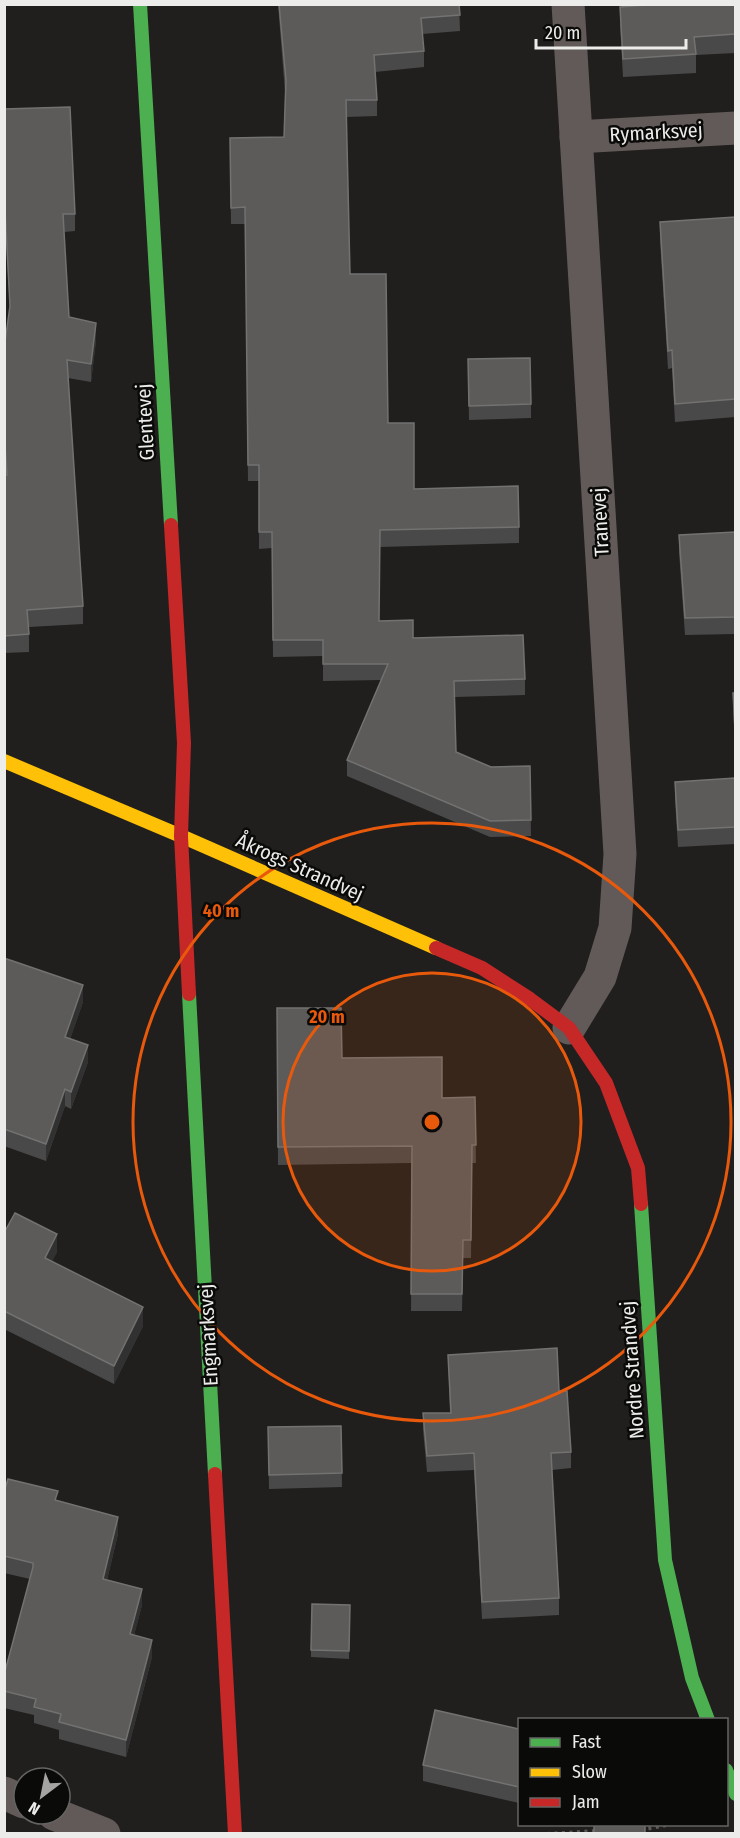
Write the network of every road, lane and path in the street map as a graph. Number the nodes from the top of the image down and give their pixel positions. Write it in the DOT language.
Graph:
graph roads {
  1 [pos="140,4"];
  2 [pos="568,4"];
  3 [pos="735,128"];
  4 [pos="576,136"];
  5 [pos="4,762"];
  6 [pos="181,836"];
  7 [pos="569,1028"];
  8 [pos="708,1718"];
  9 [pos="728,1775"];
  10 [pos="735,1794"];
  11 [pos="72,1821"];
  12 [pos="662,1826"];
  13 [pos="631,1830"];
  14 [pos="608,1831"];
  15 [pos="104,1833"];
  16 [pos="236,1833"];
  17 [pos="547,1833"];
  1 -- 6 [label="street, Glentevej"];
  2 -- 4 [label="street, Tranevej"];
  3 -- 4 [label="street, Rymarksvej"];
  4 -- 7 [label="street, Tranevej"];
  5 -- 6 [label="street, Åkrogs Strandvej"];
  6 -- 7 [label="street, Åkrogs Strandvej"];
  6 -- 16 [label="street, Engmarksvej"];
  7 -- 8 [label="street, Nordre Strandvej"];
  9 -- 10 [label="street"];
  11 -- 15 [label="street"];
  12 -- 13 [label="path"];
  14 -- 17 [label="path"];
}
